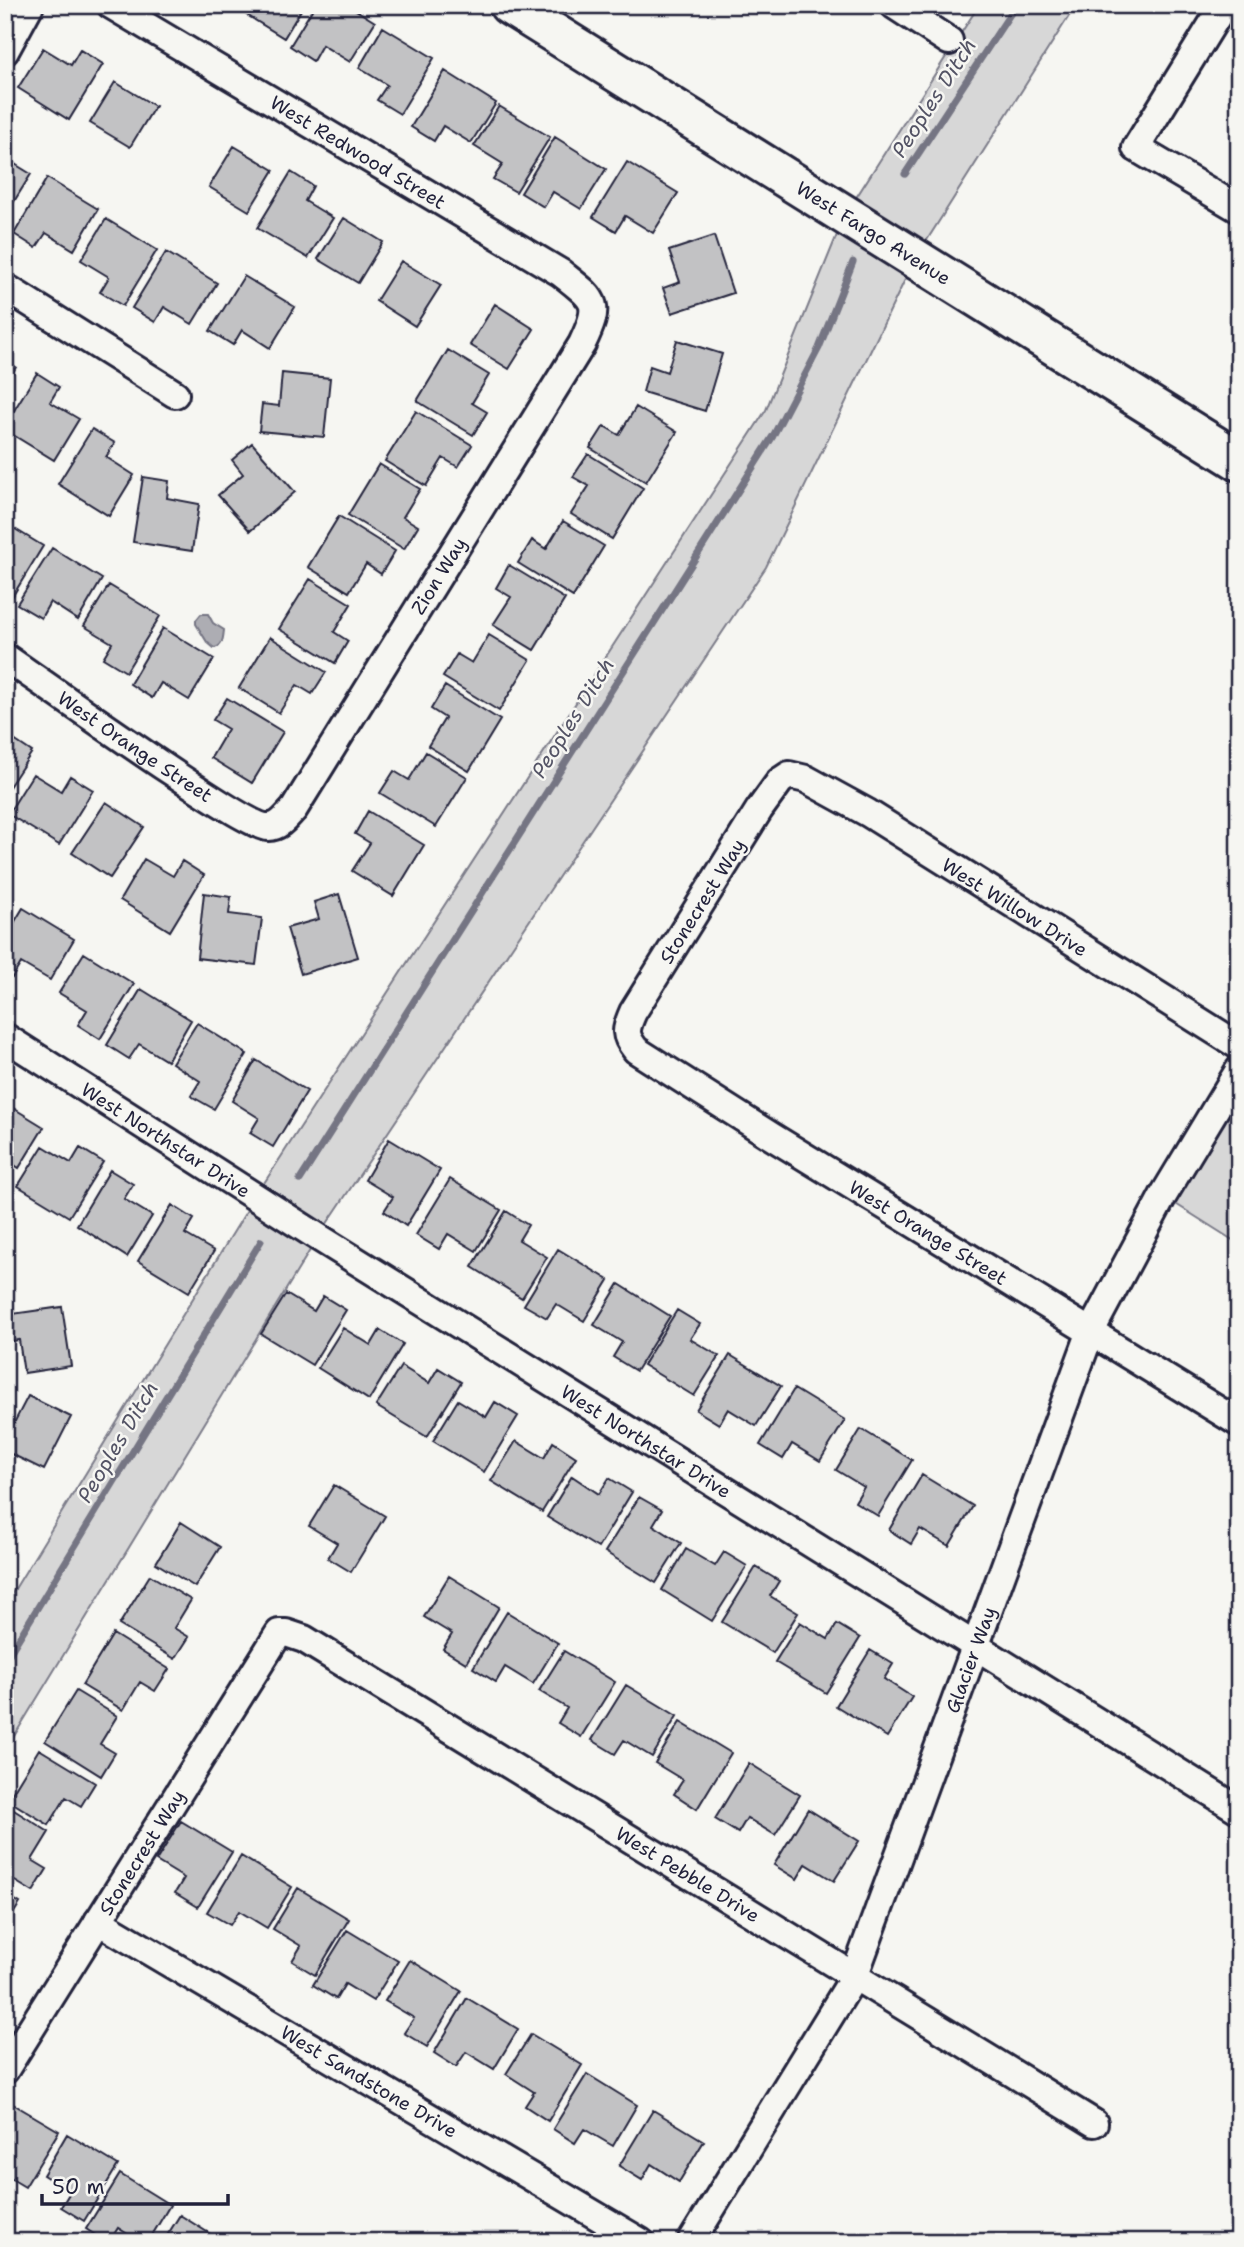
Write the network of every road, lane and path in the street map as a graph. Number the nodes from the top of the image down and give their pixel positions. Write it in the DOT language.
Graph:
graph roads {
  1 [pos="30,5"];
  2 [pos="111,5"];
  3 [pos="509,5"];
  4 [pos="894,5"];
  5 [pos="1224,5"];
  6 [pos="949,41"];
  7 [pos="5,51"];
  8 [pos="1239,209"];
  9 [pos="5,287"];
  10 [pos="595,310"];
  11 [pos="175,394"];
  12 [pos="1239,461"];
  13 [pos="5,657"];
  14 [pos="789,775"];
  15 [pos="269,828"];
  16 [pos="626,1033"];
  17 [pos="5,1037"];
  18 [pos="1239,1046"];
  19 [pos="1239,1069"];
  20 [pos="1091,1331"];
  21 [pos="1239,1423"];
  22 [pos="279,1633"];
  23 [pos="975,1645"];
  24 [pos="1239,1810"];
  25 [pos="98,1921"];
  26 [pos="854,1977"];
  27 [pos="5,2070"];
  28 [pos="1094,2123"];
  29 [pos="641,2242"];
  30 [pos="691,2242"];
  1 -- 7 [label="street"];
  2 -- 10 [label="street, West Redwood Street"];
  3 -- 12 [label="main road, West Fargo Avenue"];
  4 -- 6 [label="street"];
  5 -- 8 [label="street"];
  9 -- 11 [label="street"];
  10 -- 15 [label="street, Zion Way"];
  13 -- 15 [label="street, West Orange Street"];
  14 -- 16 [label="street, Stonecrest Way"];
  14 -- 18 [label="street, West Willow Drive"];
  16 -- 20 [label="street, West Orange Street"];
  17 -- 23 [label="street, West Northstar Drive"];
  19 -- 20 [label="street, Glacier Way"];
  20 -- 21 [label="street, West Orange Street"];
  20 -- 23 [label="street, Glacier Way"];
  22 -- 25 [label="street, Stonecrest Way"];
  22 -- 26 [label="street, West Pebble Drive"];
  23 -- 24 [label="street, West Northstar Drive"];
  23 -- 26 [label="street, Glacier Way"];
  25 -- 27 [label="street, Stonecrest Way"];
  25 -- 29 [label="street, West Sandstone Drive"];
  26 -- 28 [label="street, West Pebble Drive"];
  26 -- 30 [label="street, Glacier Way"];
}
